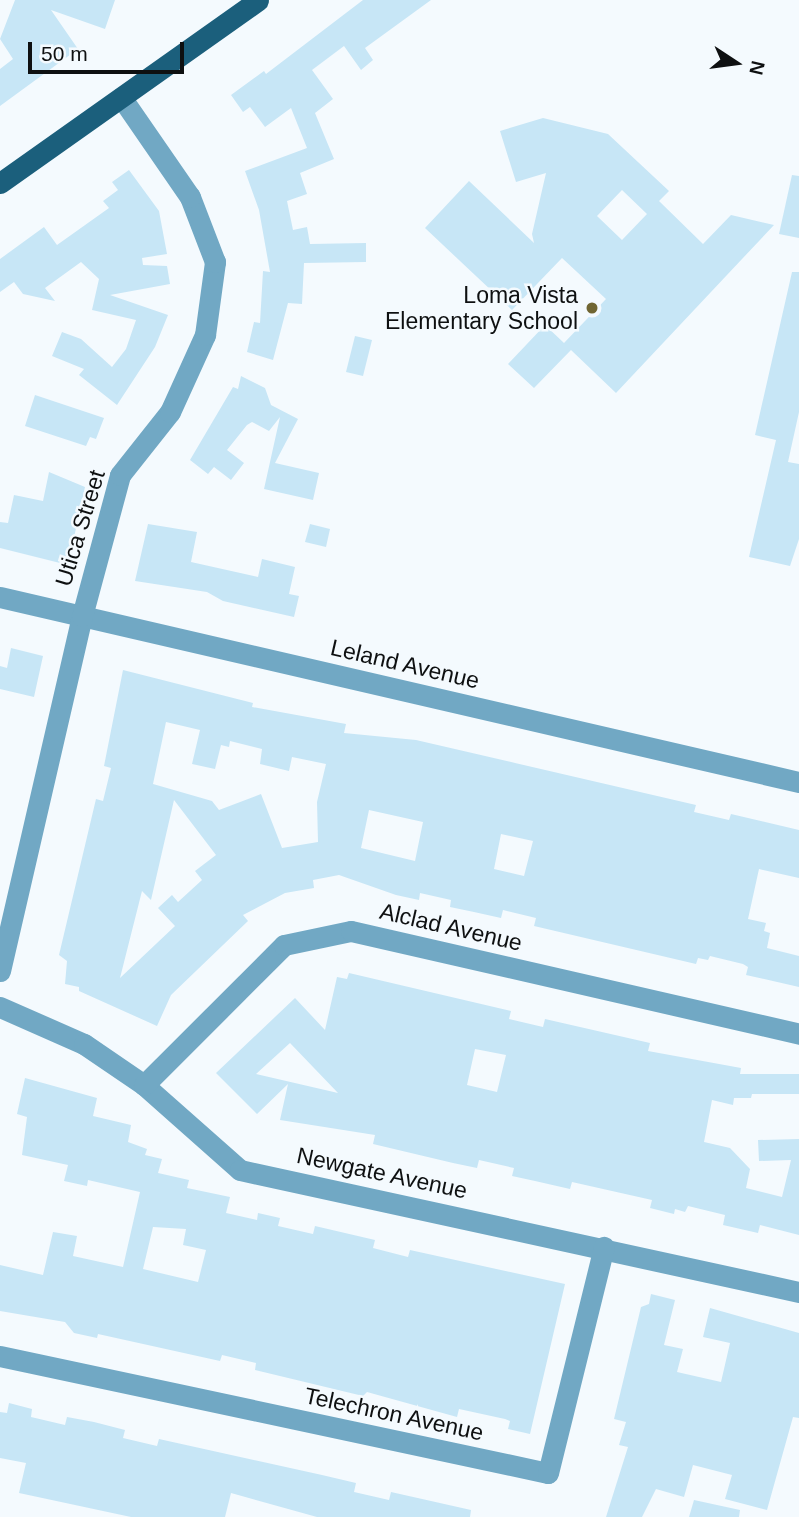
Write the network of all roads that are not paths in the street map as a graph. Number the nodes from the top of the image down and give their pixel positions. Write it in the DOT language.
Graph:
graph roads {
  1 [pos="258,0"];
  2 [pos="233,7"];
  3 [pos="121,97"];
  4 [pos="0,183"];
  5 [pos="0,597"];
  6 [pos="82,616"];
  7 [pos="799,782"];
  8 [pos="0,971"];
  9 [pos="0,1007"];
  10 [pos="799,1034"];
  11 [pos="144,1085"];
  12 [pos="604,1247"];
  13 [pos="799,1292"];
  14 [pos="0,1356"];
  1 -- 2 [label="main road"];
  2 -- 3 [label="main road"];
  3 -- 4 [label="main road"];
  3 -- 6 [label="street, Utica Street"];
  5 -- 6 [label="street, Leland Avenue"];
  6 -- 7 [label="street, Leland Avenue"];
  6 -- 8 [label="street, Utica Street"];
  9 -- 11 [label="street, Newgate Avenue"];
  10 -- 11 [label="street, Alclad Avenue"];
  11 -- 12 [label="street, Newgate Avenue"];
  12 -- 13 [label="street, Newgate Avenue"];
  12 -- 14 [label="street, Telechron Avenue"];
}
